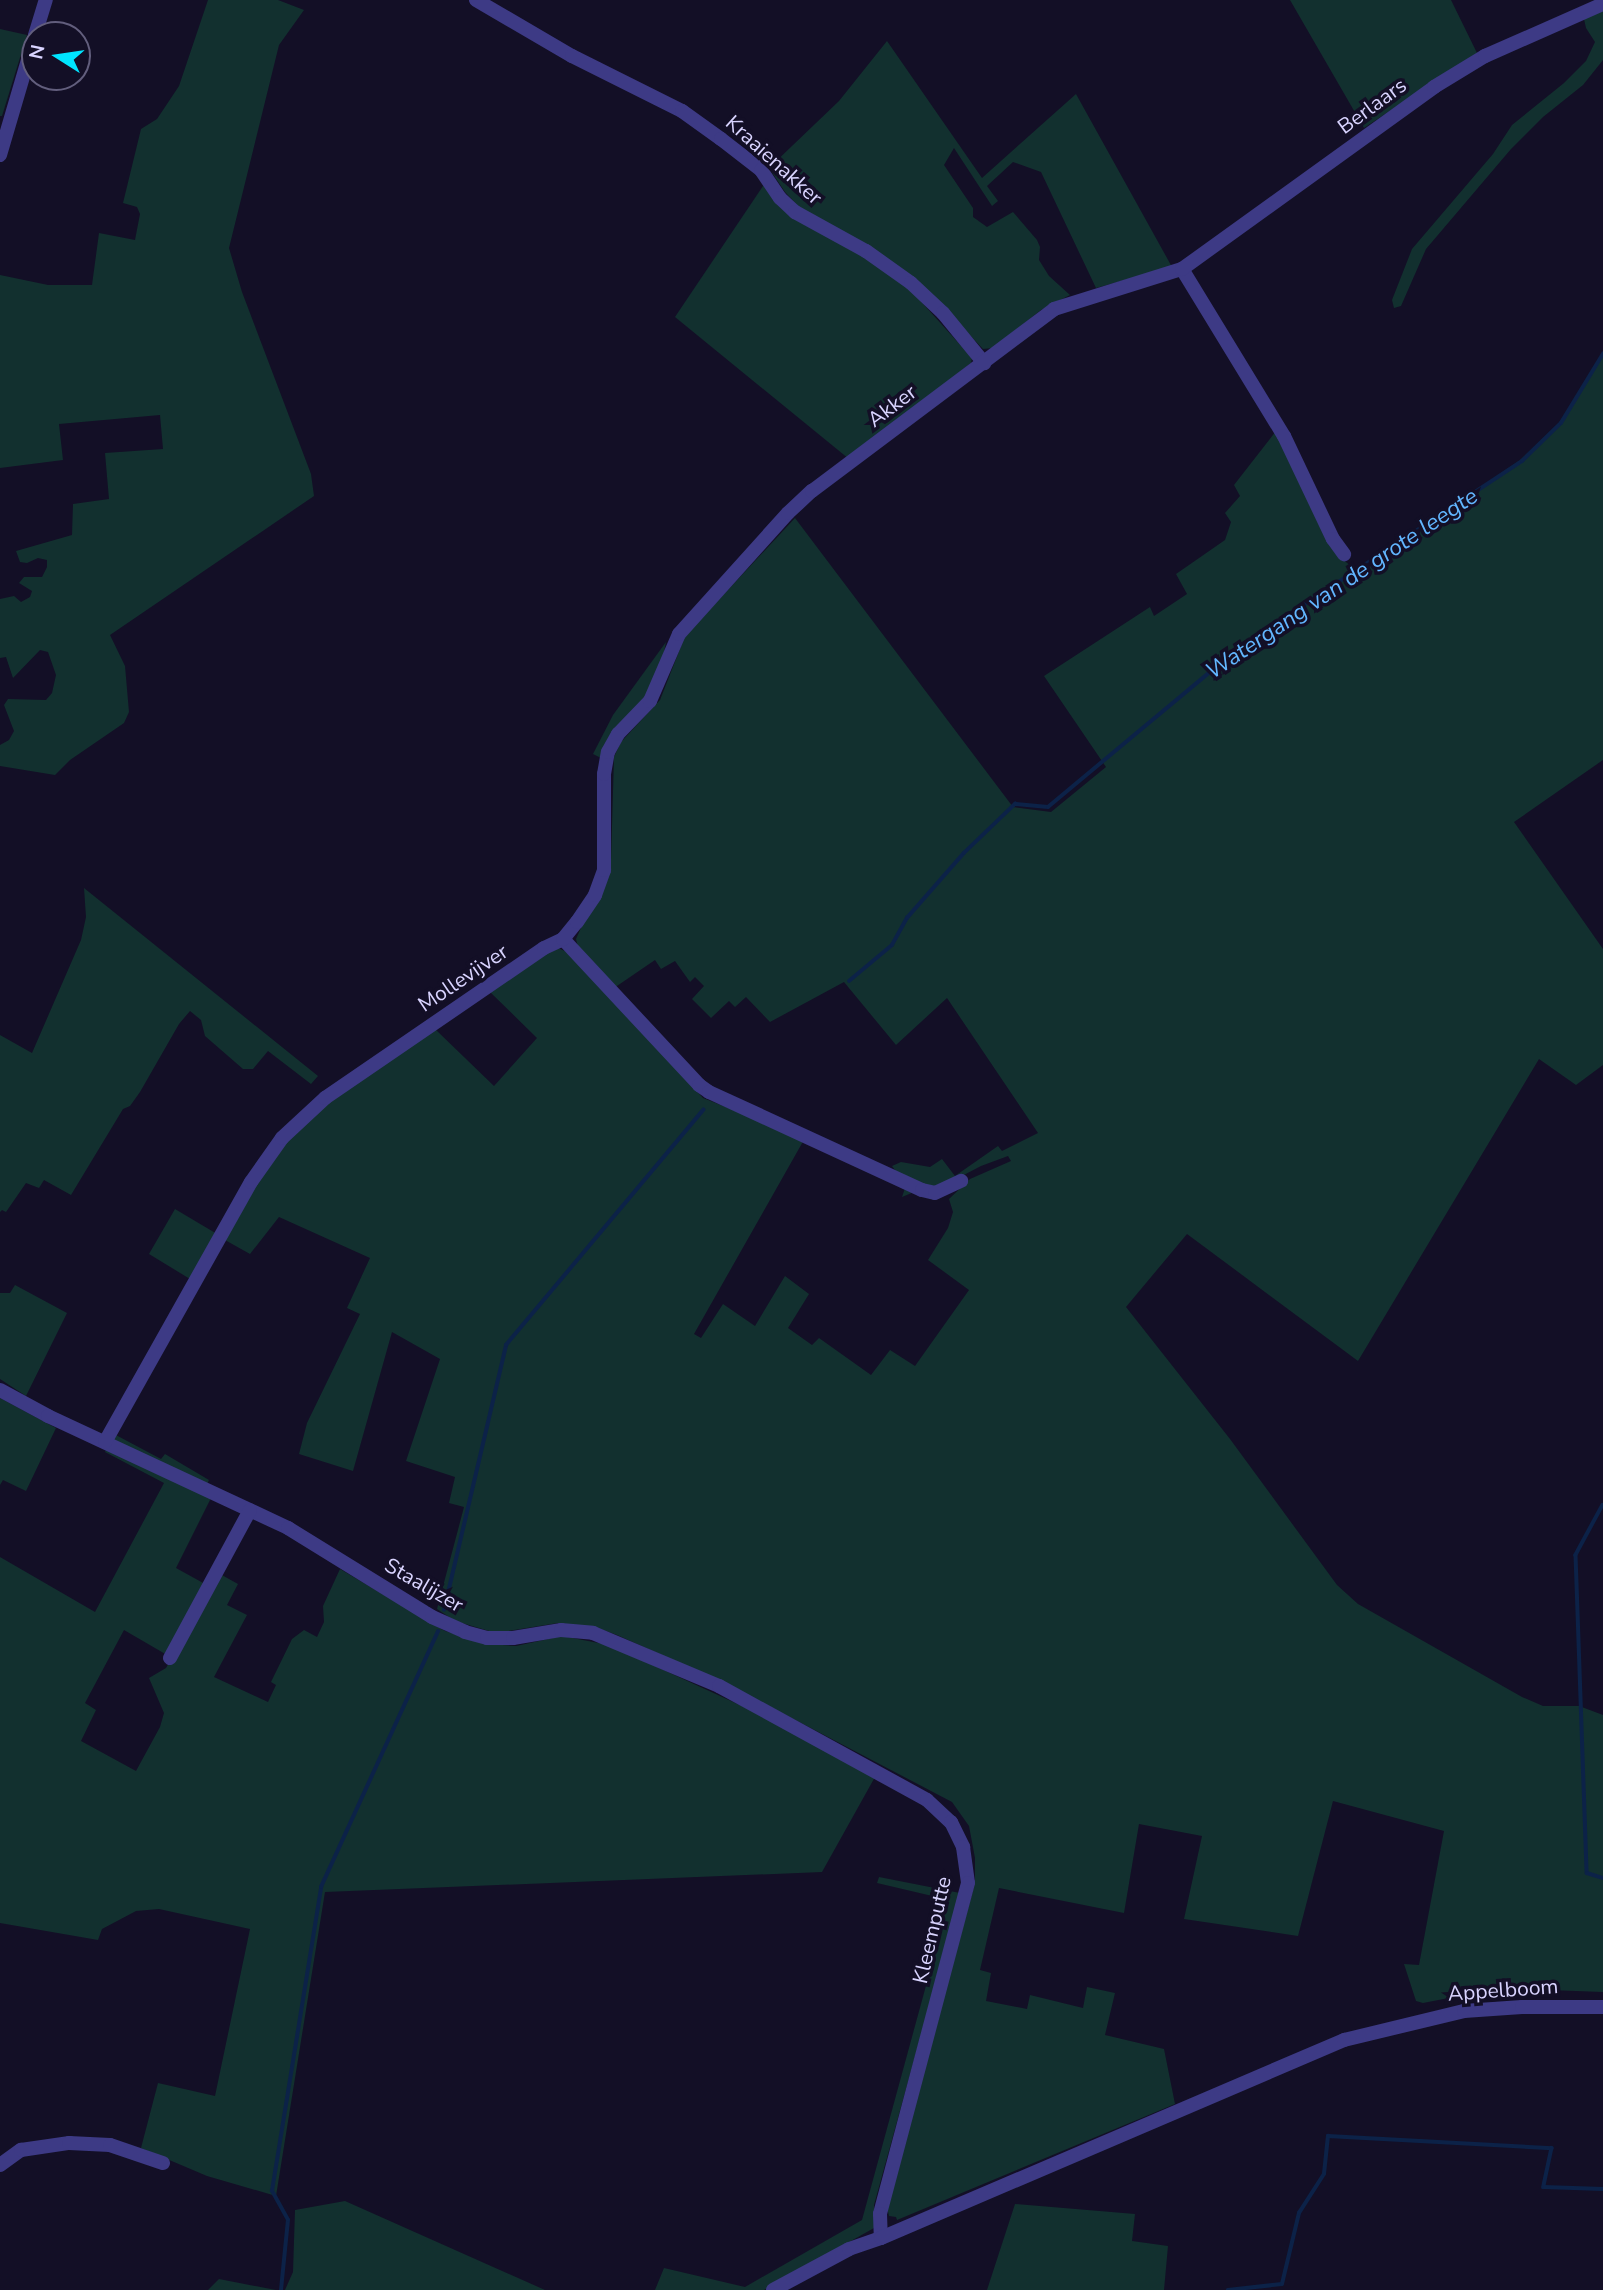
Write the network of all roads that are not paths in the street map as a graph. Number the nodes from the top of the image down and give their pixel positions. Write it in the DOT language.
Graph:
graph roads {
  1 [pos="46,0"];
  2 [pos="476,0"];
  3 [pos="1603,4"];
  4 [pos="39,21"];
  5 [pos="21,83"];
  6 [pos="0,155"];
  7 [pos="1182,269"];
  8 [pos="984,363"];
  9 [pos="1344,554"];
  10 [pos="563,939"];
  11 [pos="961,1181"];
  12 [pos="0,1390"];
  13 [pos="105,1442"];
  14 [pos="250,1510"];
  15 [pos="593,1633"];
  16 [pos="170,1658"];
  17 [pos="1603,2007"];
  18 [pos="163,2163"];
  19 [pos="0,2165"];
  20 [pos="881,2238"];
  21 [pos="774,2290"];
  1 -- 4 [label="street"];
  2 -- 8 [label="street, Kraaienakker"];
  3 -- 7 [label="street, Berlaars"];
  5 -- 6 [label="street"];
  7 -- 8 [label="street, Akker"];
  7 -- 9 [label="street"];
  8 -- 10 [label="street, Akker"];
  10 -- 11 [label="street"];
  10 -- 13 [label="street, Mollevijver"];
  12 -- 13 [label="street, Staalijzer"];
  13 -- 14 [label="street, Staalijzer"];
  14 -- 15 [label="street, Staalijzer"];
  14 -- 16 [label="street"];
  15 -- 20 [label="street, Kleemputte"];
  17 -- 20 [label="street, Appelboom"];
  18 -- 19 [label="street"];
  20 -- 21 [label="street"];
}
